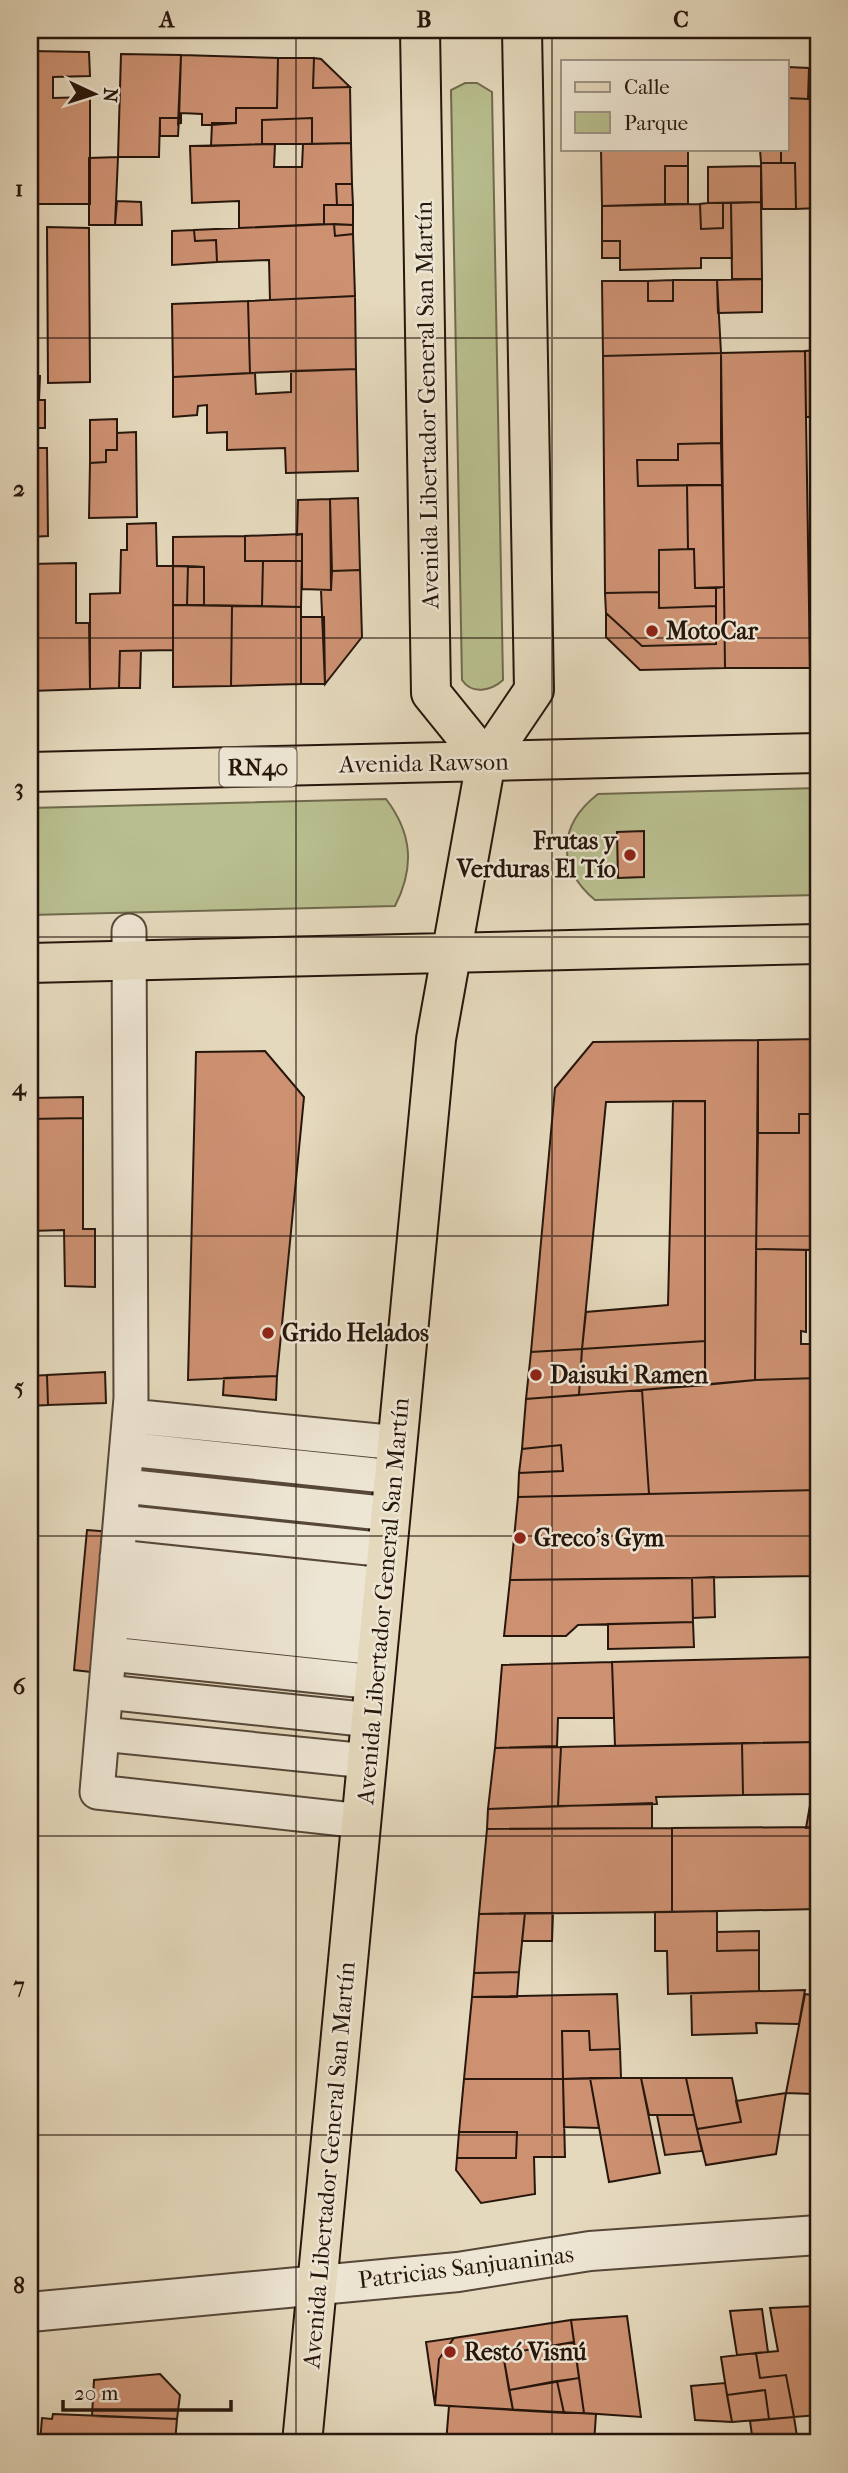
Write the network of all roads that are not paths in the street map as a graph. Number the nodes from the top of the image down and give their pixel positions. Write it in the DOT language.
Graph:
graph roads {
  1 [pos="420,30"];
  2 [pos="522,30"];
  3 [pos="818,753"];
  4 [pos="486,761"];
  5 [pos="30,772"];
  6 [pos="818,944"];
  7 [pos="129,946"];
  8 [pos="451,953"];
  9 [pos="30,963"];
  10 [pos="130,1416"];
  11 [pos="127,1449"];
  12 [pos="396,1460"];
  13 [pos="124,1486"];
  14 [pos="121,1522"];
  15 [pos="115,1589"];
  16 [pos="383,1599"];
  17 [pos="110,1654"];
  18 [pos="106,1692"];
  19 [pos="371,1720"];
  20 [pos="102,1734"];
  21 [pos="367,1761"];
  22 [pos="362,1821"];
  23 [pos="818,2235"];
  24 [pos="317,2284"];
  25 [pos="30,2312"];
  26 [pos="302,2443"];
  1 -- 4 [label="main road, Avenida Libertador General San Martín"];
  2 -- 4 [label="main road, Avenida Libertador General San Martín"];
  3 -- 4 [label="main road, Avenida Rawson / RN40"];
  4 -- 5 [label="main road, Avenida Rawson / RN40"];
  4 -- 8 [label="main road, Avenida Libertador General San Martín"];
  6 -- 8 [label="main road"];
  7 -- 8 [label="main road"];
  7 -- 9 [label="main road"];
  7 -- 10 [label="lane"];
  8 -- 12 [label="main road, Avenida Libertador General San Martín"];
  10 -- 11 [label="lane"];
  10 -- 12 [label="lane"];
  11 -- 12 [label="lane"];
  11 -- 13 [label="lane"];
  12 -- 16 [label="main road, Avenida Libertador General San Martín"];
  13 -- 14 [label="lane"];
  13 -- 16 [label="lane"];
  14 -- 15 [label="lane"];
  14 -- 16 [label="lane"];
  15 -- 16 [label="lane"];
  15 -- 16 [label="lane"];
  15 -- 17 [label="lane"];
  16 -- 17 [label="lane"];
  16 -- 19 [label="main road, Avenida Libertador General San Martín"];
  17 -- 18 [label="lane"];
  18 -- 19 [label="lane"];
  18 -- 20 [label="lane"];
  19 -- 21 [label="main road, Avenida Libertador General San Martín"];
  20 -- 21 [label="lane"];
  20 -- 22 [label="lane"];
  21 -- 22 [label="main road, Avenida Libertador General San Martín"];
  22 -- 24 [label="main road, Avenida Libertador General San Martín"];
  23 -- 24 [label="street, Patricias Sanjuaninas"];
  24 -- 25 [label="street, Patricias Sanjuaninas"];
  24 -- 26 [label="main road, Avenida Libertador General San Martín"];
}
